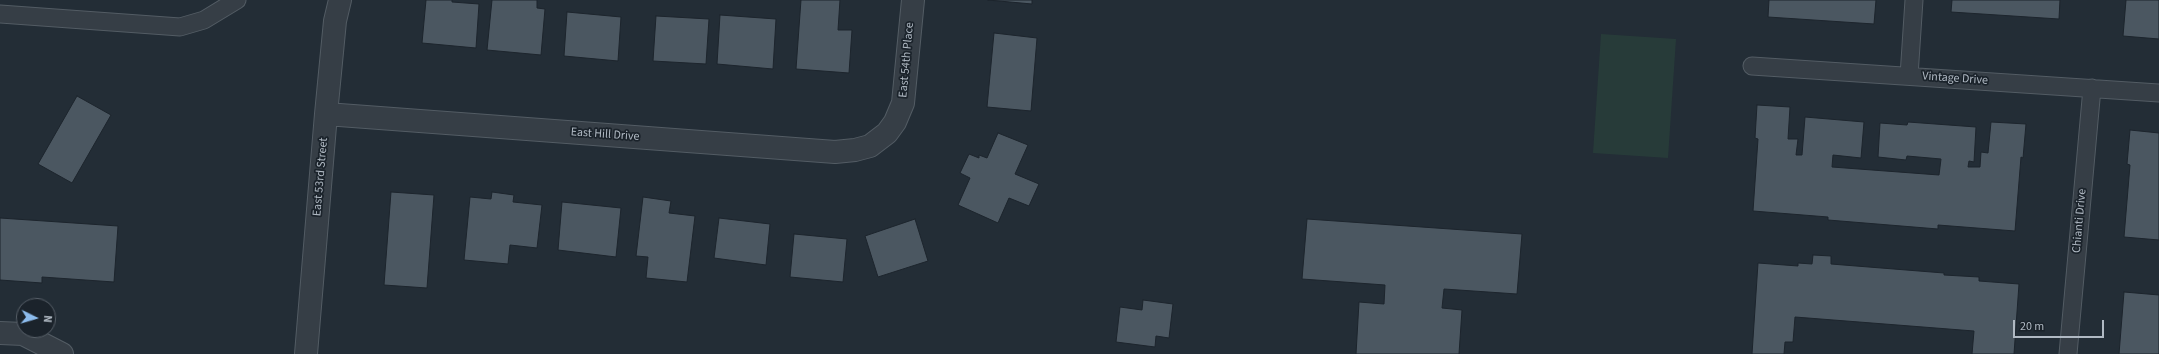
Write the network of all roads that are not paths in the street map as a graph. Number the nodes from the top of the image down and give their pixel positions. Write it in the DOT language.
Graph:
graph roads {
  1 [pos="237,0"];
  2 [pos="340,0"];
  3 [pos="913,0"];
  4 [pos="1914,0"];
  5 [pos="0,14"];
  6 [pos="1752,66"];
  7 [pos="1909,76"];
  8 [pos="2092,88"];
  9 [pos="2159,93"];
  10 [pos="326,114"];
  11 [pos="882,138"];
  12 [pos="0,333"];
  13 [pos="62,354"];
  14 [pos="306,354"];
  15 [pos="2068,354"];
  1 -- 5 [label="lane"];
  2 -- 10 [label="street, East 53rd Street"];
  3 -- 11 [label="street, East 54th Place"];
  4 -- 7 [label="lane"];
  6 -- 7 [label="lane, Vintage Drive"];
  7 -- 8 [label="lane, Vintage Drive"];
  8 -- 9 [label="lane, Vintage Drive"];
  8 -- 15 [label="lane, Chianti Drive"];
  10 -- 11 [label="street, East Hill Drive"];
  10 -- 14 [label="street, East 53rd Street"];
  12 -- 13 [label="street"];
}
